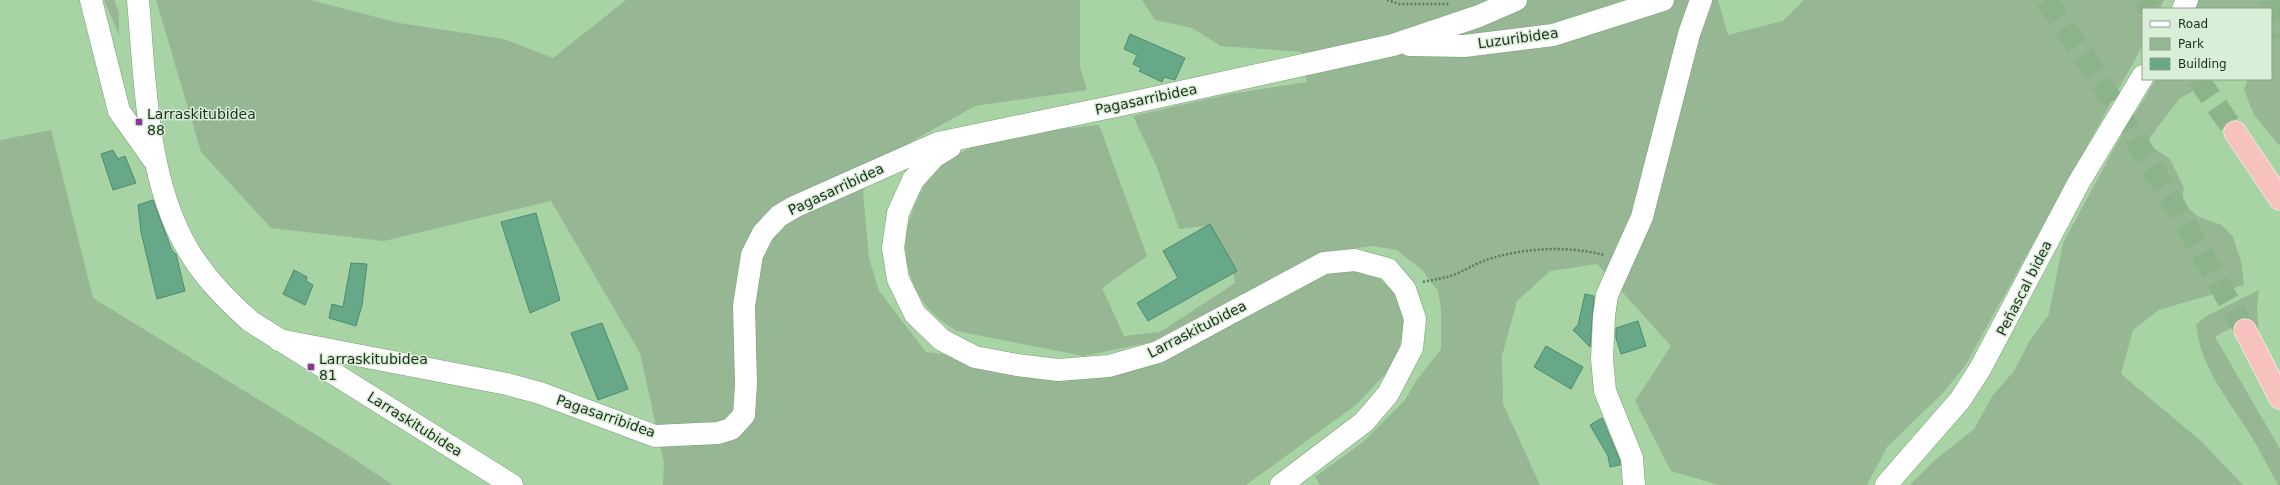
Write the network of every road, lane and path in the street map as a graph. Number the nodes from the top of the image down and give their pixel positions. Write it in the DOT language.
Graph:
graph roads {
  1 [pos="91,0"];
  2 [pos="138,0"];
  3 [pos="1387,0"];
  4 [pos="1516,0"];
  5 [pos="1663,0"];
  6 [pos="1701,0"];
  7 [pos="1479,16"];
  8 [pos="1393,45"];
  9 [pos="2142,78"];
  10 [pos="2235,132"];
  11 [pos="964,139"];
  12 [pos="156,163"];
  13 [pos="2280,199"];
  14 [pos="1622,264"];
  15 [pos="1406,289"];
  16 [pos="2245,330"];
  17 [pos="279,340"];
  18 [pos="2280,398"];
  19 [pos="512,485"];
  20 [pos="1281,485"];
  21 [pos="1634,485"];
  22 [pos="1886,485"];
  1 -- 12 [label="street"];
  2 -- 12 [label="street, Larraskitubidea"];
  3 -- 7 [label="path"];
  4 -- 7 [label="street, Pagasarribidea"];
  5 -- 8 [label="street, Luzuribidea"];
  6 -- 14 [label="street"];
  7 -- 8 [label="street, Pagasarribidea"];
  8 -- 11 [label="street, Pagasarribidea"];
  9 -- 22 [label="street, Peñascal bidea"];
  10 -- 13 [label="highway"];
  11 -- 15 [label="street, Larraskitubidea"];
  11 -- 17 [label="street, Pagasarribidea"];
  12 -- 17 [label="street, Larraskitubidea"];
  14 -- 15 [label="path"];
  14 -- 21 [label="street"];
  15 -- 20 [label="street, Larraskitubidea"];
  16 -- 18 [label="highway"];
  17 -- 19 [label="street, Larraskitubidea"];
}
